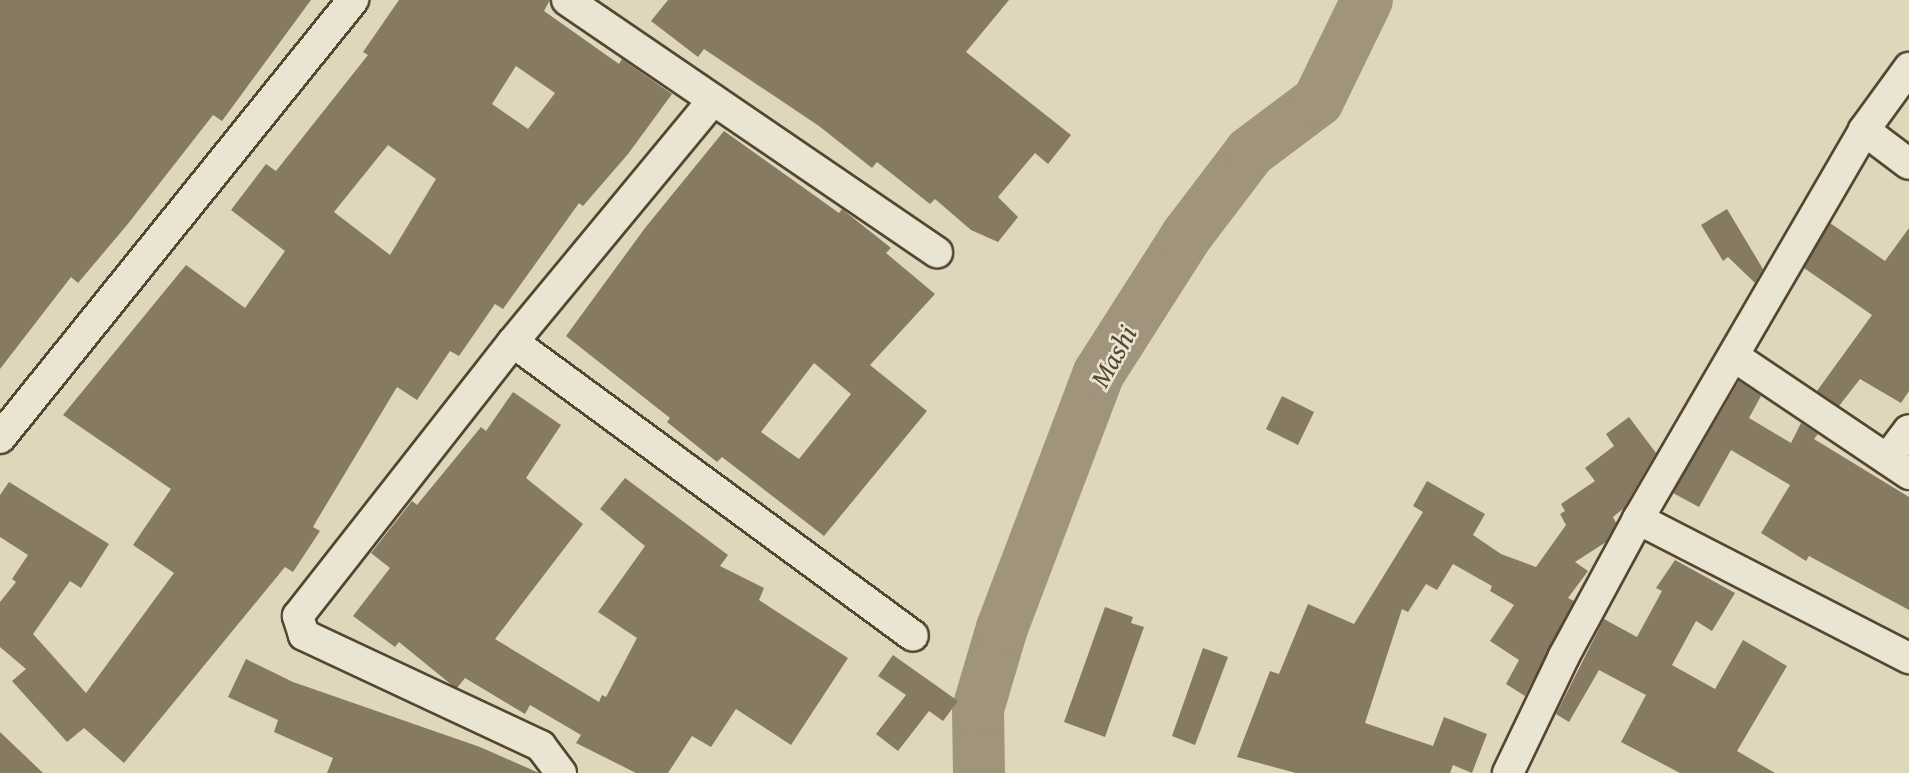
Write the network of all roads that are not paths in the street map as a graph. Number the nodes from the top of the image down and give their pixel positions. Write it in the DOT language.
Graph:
graph roads {
  1 [pos="353,0"];
  2 [pos="567,0"];
  3 [pos="1909,68"];
  4 [pos="713,100"];
  5 [pos="1864,130"];
  6 [pos="1909,164"];
  7 [pos="937,252"];
  8 [pos="513,342"];
  9 [pos="1735,357"];
  10 [pos="1909,430"];
  11 [pos="0,438"];
  12 [pos="1898,466"];
  13 [pos="1638,519"];
  14 [pos="912,635"];
  15 [pos="1909,658"];
  16 [pos="561,773"];
  17 [pos="1508,773"];
  1 -- 11 [label="street"];
  2 -- 4 [label="street"];
  3 -- 5 [label="street"];
  4 -- 7 [label="street"];
  4 -- 8 [label="street"];
  5 -- 6 [label="street"];
  5 -- 9 [label="street"];
  8 -- 14 [label="street"];
  8 -- 16 [label="street"];
  9 -- 12 [label="street"];
  9 -- 13 [label="street"];
  10 -- 12 [label="street"];
  13 -- 15 [label="street"];
  13 -- 17 [label="street"];
}
